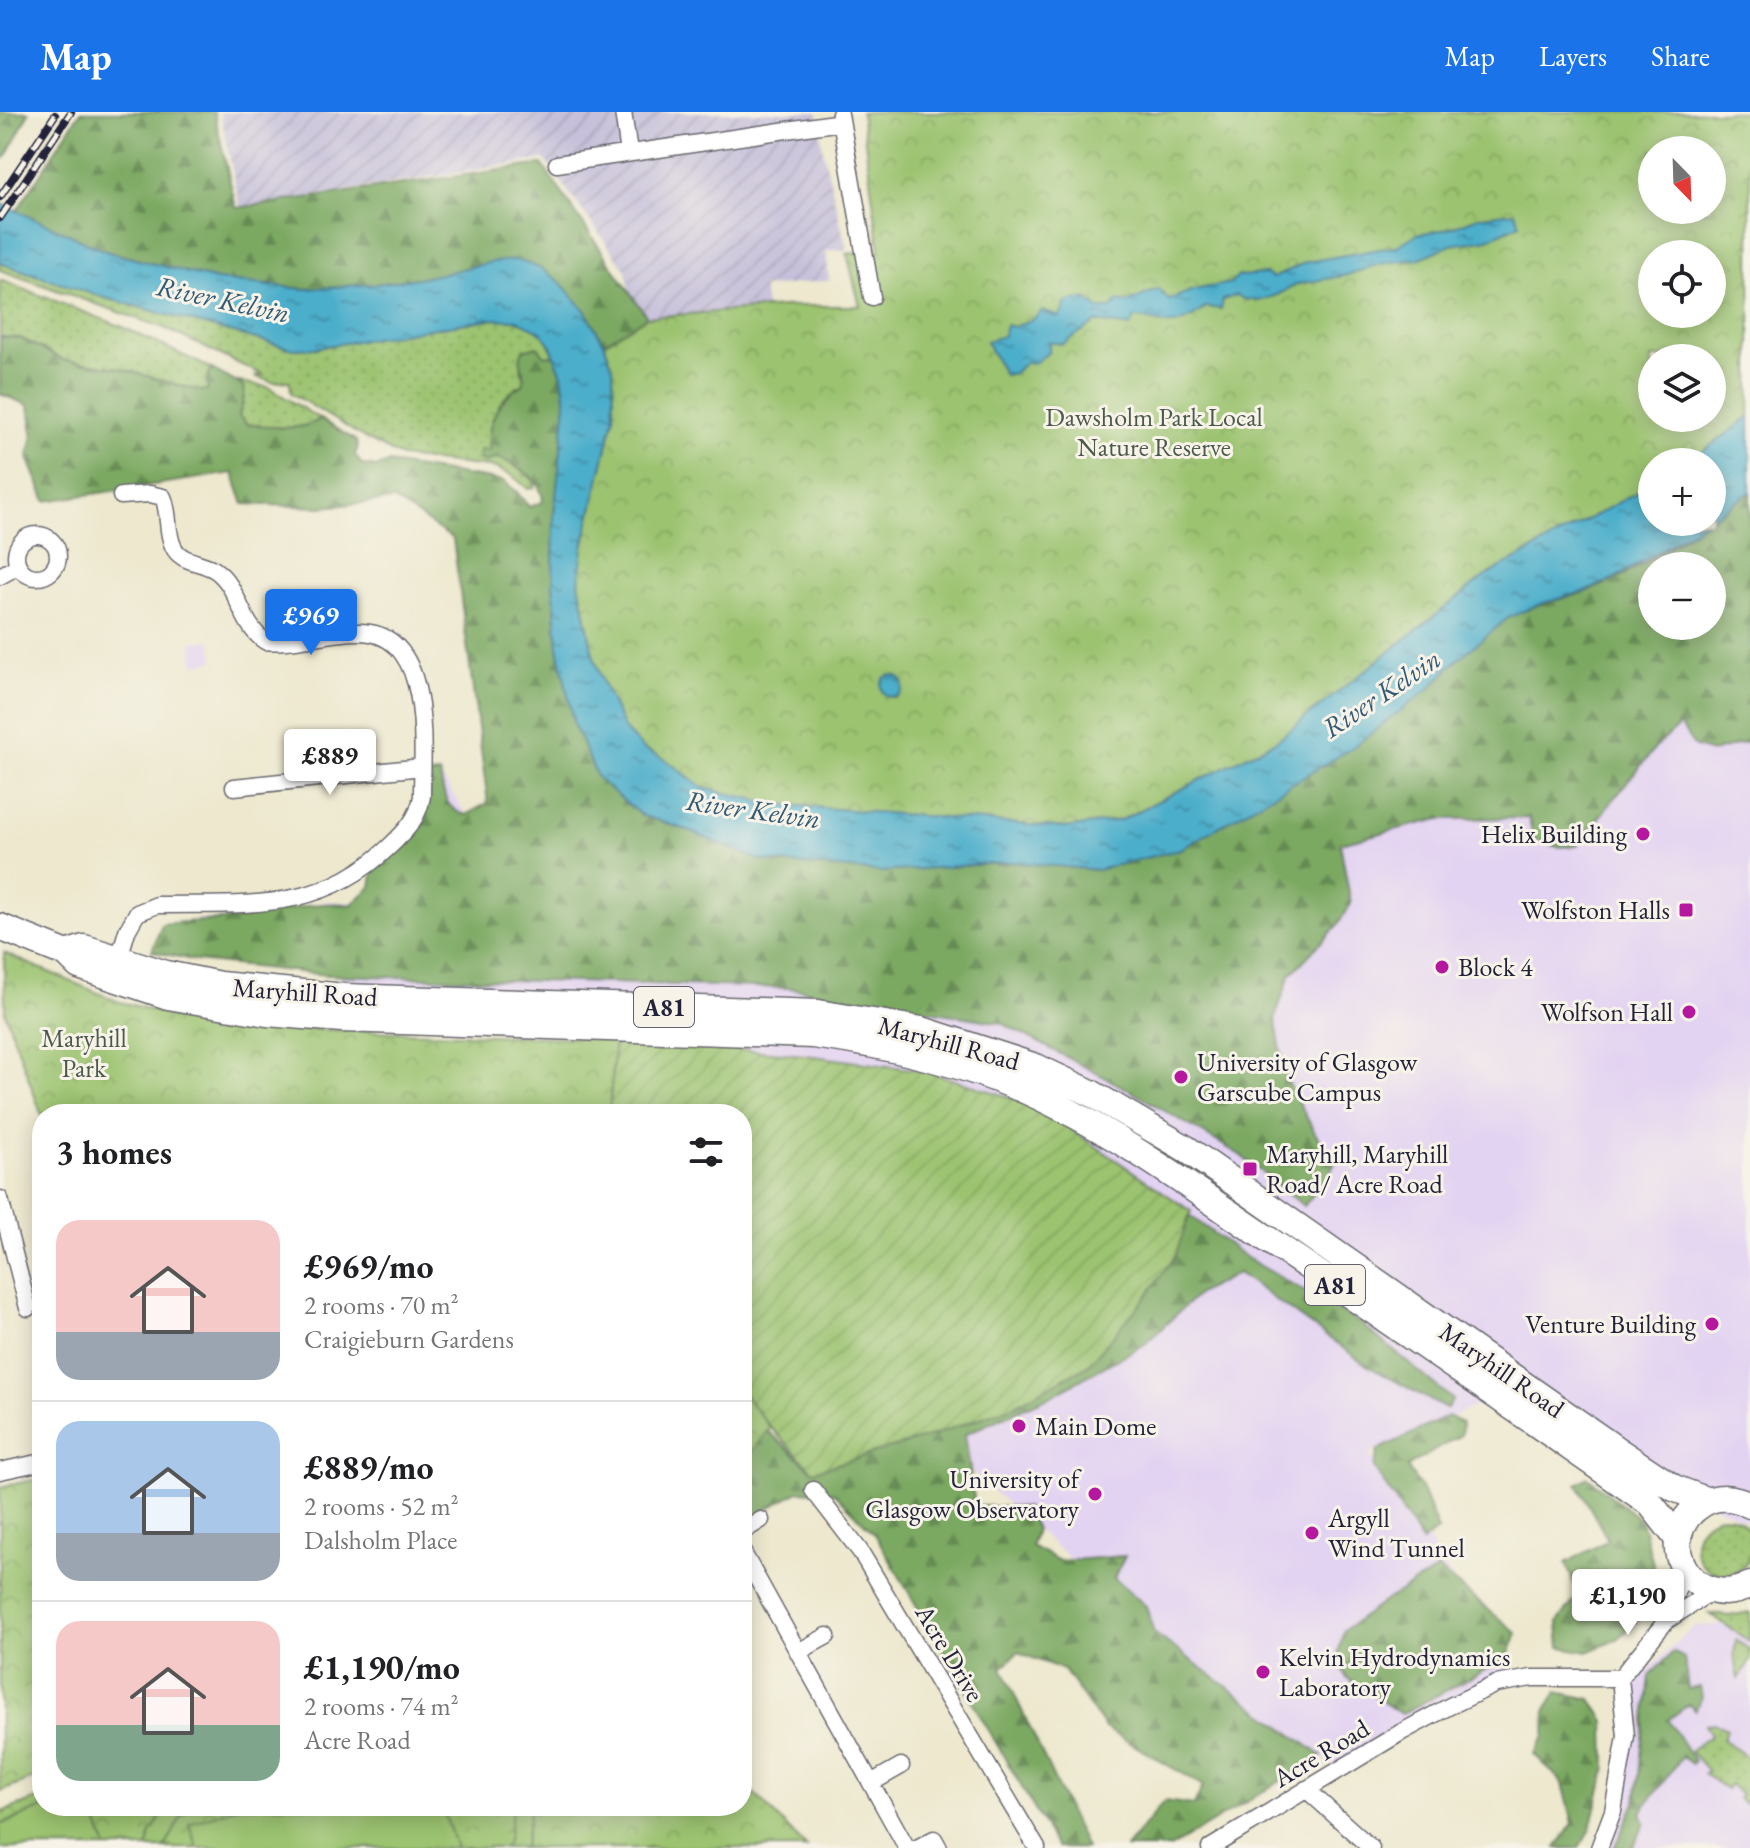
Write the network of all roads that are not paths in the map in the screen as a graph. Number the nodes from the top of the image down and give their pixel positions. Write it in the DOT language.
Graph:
graph roads {
  1 [pos="623,112"];
  2 [pos="840,117"];
  3 [pos="629,153"];
  4 [pos="557,164"];
  5 [pos="872,297"];
  6 [pos="121,496"];
  7 [pos="18,566"];
  8 [pos="0,576"];
  9 [pos="422,767"];
  10 [pos="234,787"];
  11 [pos="0,927"];
  12 [pos="116,970"];
  13 [pos="604,1016"];
  14 [pos="0,1199"];
  15 [pos="6,1250"];
  16 [pos="28,1308"];
  17 [pos="32,1464"];
  18 [pos="0,1471"];
  19 [pos="813,1490"];
  20 [pos="1708,1501"];
  21 [pos="1750,1505"];
  22 [pos="761,1520"];
  23 [pos="752,1526"];
  24 [pos="1678,1539"];
  25 [pos="752,1569"];
  26 [pos="1684,1570"];
  27 [pos="1750,1586"];
  28 [pos="1712,1591"];
  29 [pos="1666,1621"];
  30 [pos="827,1636"];
  31 [pos="798,1652"];
  32 [pos="1620,1678"];
  33 [pos="901,1766"];
  34 [pos="871,1783"];
  35 [pos="1306,1789"];
  36 [pos="907,1848"];
  37 [pos="917,1848"];
  38 [pos="939,1848"];
  39 [pos="1037,1848"];
  40 [pos="1210,1848"];
  41 [pos="1371,1848"];
  42 [pos="1599,1848"];
  1 -- 3 [label="street"];
  2 -- 3 [label="street"];
  2 -- 5 [label="street"];
  3 -- 4 [label="street"];
  6 -- 9 [label="street"];
  7 -- 8 [label="street"];
  9 -- 10 [label="street"];
  9 -- 12 [label="street"];
  11 -- 12 [label="main road, Maryhill Road / A81"];
  12 -- 13 [label="main road, Maryhill Road / A81"];
  13 -- 20 [label="main road, Maryhill Road / A81"];
  13 -- 24 [label="main road, Maryhill Road / A81"];
  14 -- 15 [label="street"];
  15 -- 16 [label="street"];
  17 -- 18 [label="street"];
  19 -- 39 [label="street, Acre Drive"];
  20 -- 21 [label="main road, A81"];
  20 -- 24 [label="main road"];
  22 -- 23 [label="street"];
  24 -- 26 [label="main road, A81"];
  25 -- 31 [label="street"];
  26 -- 28 [label="main road"];
  26 -- 29 [label="street"];
  27 -- 28 [label="main road"];
  28 -- 29 [label="street"];
  29 -- 32 [label="street"];
  30 -- 31 [label="street"];
  31 -- 34 [label="street"];
  32 -- 35 [label="street, Acre Road"];
  32 -- 42 [label="street"];
  33 -- 34 [label="street"];
  34 -- 36 [label="street"];
  35 -- 40 [label="street, Acre Road"];
  35 -- 41 [label="street"];
  37 -- 38 [label="street"];
}
